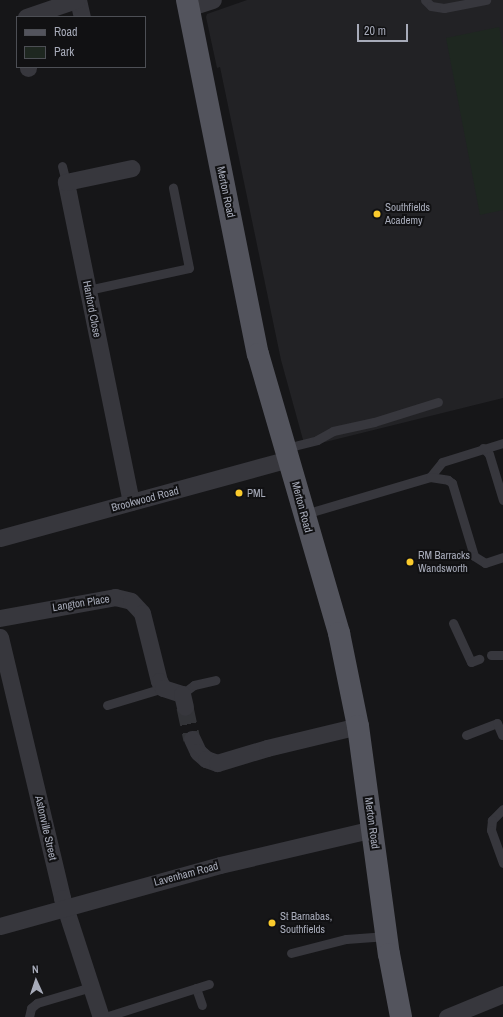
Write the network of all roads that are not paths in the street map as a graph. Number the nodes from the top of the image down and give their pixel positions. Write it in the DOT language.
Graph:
graph roads {
  1 [pos="77,0"];
  2 [pos="213,0"];
  3 [pos="426,0"];
  4 [pos="486,0"];
  5 [pos="188,4"];
  6 [pos="29,16"];
  7 [pos="82,16"];
  8 [pos="132,168"];
  9 [pos="173,188"];
  10 [pos="88,290"];
  11 [pos="438,402"];
  12 [pos="503,443"];
  13 [pos="482,448"];
  14 [pos="288,454"];
  15 [pos="430,477"];
  16 [pos="503,500"];
  17 [pos="131,502"];
  18 [pos="305,514"];
  19 [pos="0,538"];
  20 [pos="503,557"];
  21 [pos="0,618"];
  22 [pos="452,623"];
  23 [pos="0,637"];
  24 [pos="490,655"];
  25 [pos="503,655"];
  26 [pos="479,659"];
  27 [pos="215,680"];
  28 [pos="163,688"];
  29 [pos="183,701"];
  30 [pos="107,705"];
  31 [pos="358,726"];
  32 [pos="466,735"];
  33 [pos="502,735"];
  34 [pos="192,739"];
  35 [pos="503,810"];
  36 [pos="373,829"];
  37 [pos="503,863"];
  38 [pos="65,908"];
  39 [pos="0,926"];
  40 [pos="386,936"];
  41 [pos="291,953"];
  42 [pos="209,984"];
  43 [pos="91,986"];
  44 [pos="196,988"];
  45 [pos="503,994"];
  46 [pos="202,1005"];
  47 [pos="472,1013"];
  48 [pos="29,1017"];
  49 [pos="101,1017"];
  50 [pos="105,1017"];
  51 [pos="401,1017"];
  52 [pos="447,1017"];
  1 -- 6 [label="street"];
  1 -- 7 [label="street"];
  2 -- 5 [label="street"];
  3 -- 4 [label="lane"];
  5 -- 14 [label="main road, Merton Road"];
  8 -- 10 [label="street, Hanford Close"];
  9 -- 10 [label="lane"];
  10 -- 17 [label="street, Hanford Close"];
  11 -- 14 [label="lane"];
  12 -- 13 [label="lane"];
  13 -- 15 [label="lane"];
  13 -- 16 [label="lane"];
  14 -- 17 [label="street, Brookwood Road"];
  14 -- 18 [label="main road, Merton Road"];
  15 -- 18 [label="lane"];
  15 -- 20 [label="lane"];
  17 -- 19 [label="street, Brookwood Road"];
  18 -- 31 [label="main road, Merton Road"];
  21 -- 28 [label="street, Langton Place"];
  22 -- 26 [label="lane"];
  23 -- 38 [label="street, Astonville Street"];
  24 -- 25 [label="lane"];
  27 -- 29 [label="lane"];
  28 -- 29 [label="street"];
  28 -- 30 [label="lane"];
  31 -- 34 [label="street"];
  31 -- 36 [label="main road, Merton Road"];
  32 -- 33 [label="lane"];
  35 -- 37 [label="lane"];
  36 -- 38 [label="street, Lavenham Road"];
  36 -- 40 [label="main road, Merton Road"];
  38 -- 39 [label="street, Lavenham Road"];
  38 -- 43 [label="street, Astonville Street"];
  40 -- 41 [label="lane"];
  40 -- 51 [label="main road, Merton Road"];
  42 -- 44 [label="lane"];
  43 -- 48 [label="lane"];
  43 -- 49 [label="street, Astonville Street"];
  44 -- 46 [label="lane"];
  44 -- 50 [label="lane"];
  45 -- 47 [label="street"];
  47 -- 52 [label="street"];
}
